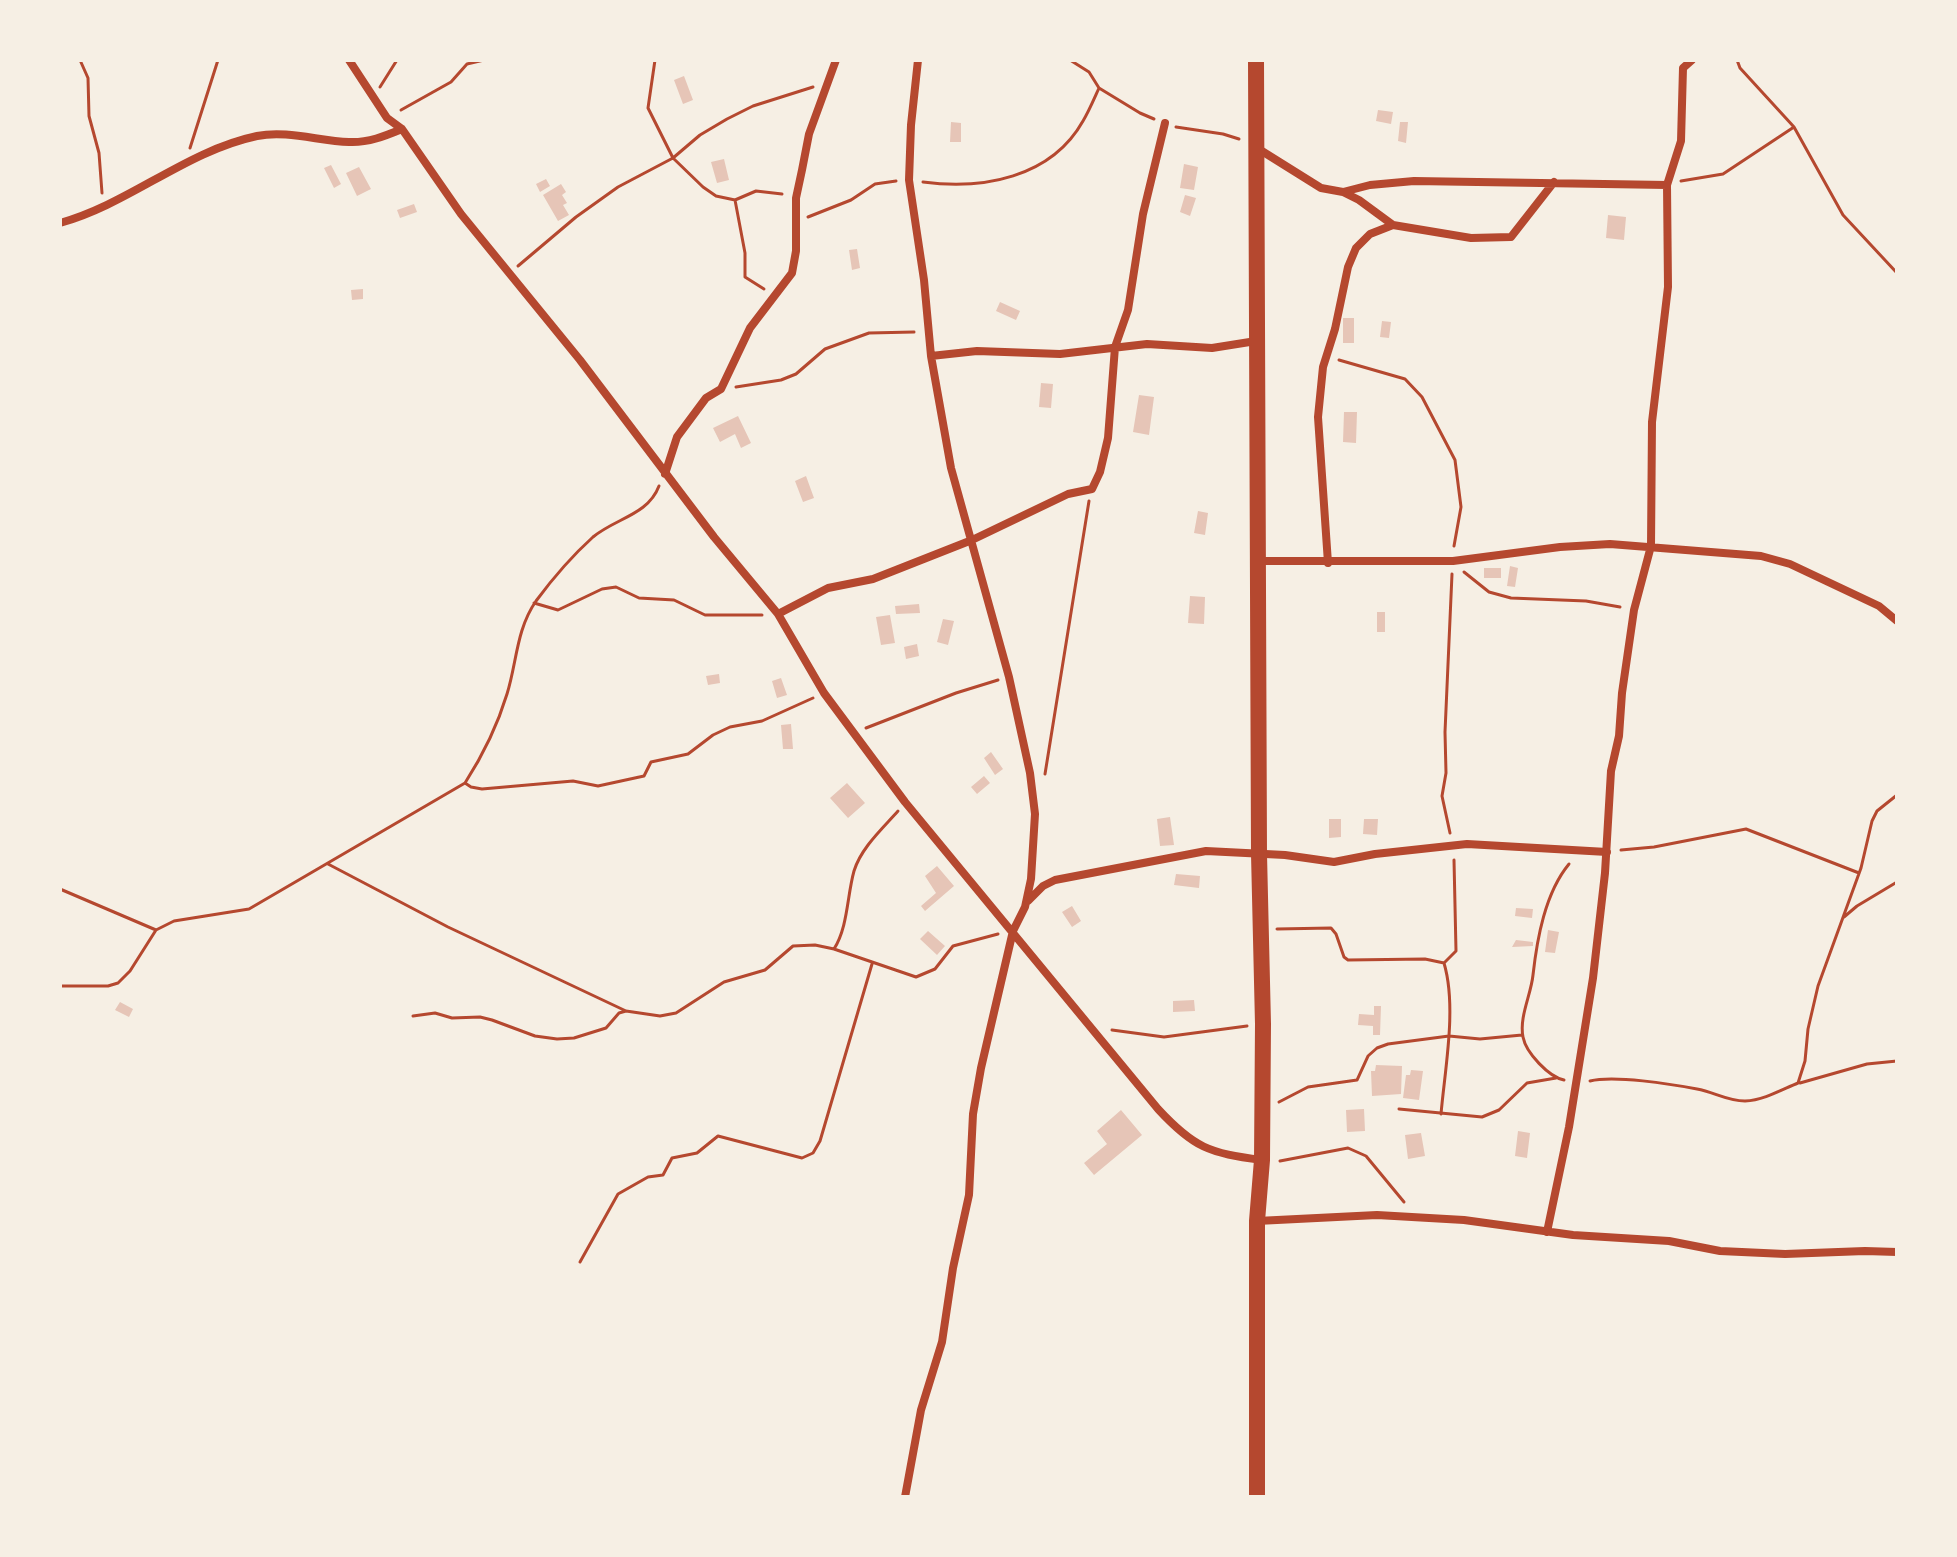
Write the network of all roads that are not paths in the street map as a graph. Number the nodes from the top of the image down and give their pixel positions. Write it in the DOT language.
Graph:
graph roads {
  1 [pos="349,60"];
  2 [pos="836,60"];
  3 [pos="918,60"];
  4 [pos="1256,60"];
  5 [pos="1692,60"];
  6 [pos="1165,123"];
  7 [pos="402,129"];
  8 [pos="1257,148"];
  9 [pos="1554,182"];
  10 [pos="1667,185"];
  11 [pos="1343,192"];
  12 [pos="60,223"];
  13 [pos="1393,225"];
  14 [pos="1256,341"];
  15 [pos="1115,347"];
  16 [pos="931,356"];
  17 [pos="665,474"];
  18 [pos="972,540"];
  19 [pos="1651,546"];
  20 [pos="1257,561"];
  21 [pos="1328,563"];
  22 [pos="778,614"];
  23 [pos="1897,621"];
  24 [pos="1607,852"];
  25 [pos="1259,854"];
  26 [pos="1026,903"];
  27 [pos="1013,931"];
  28 [pos="1262,1160"];
  29 [pos="1257,1221"];
  30 [pos="1547,1232"];
  31 [pos="1897,1252"];
  32 [pos="905,1497"];
  33 [pos="1257,1497"];
  1 -- 7 [label="street"];
  2 -- 17 [label="street"];
  3 -- 16 [label="street"];
  4 -- 8 [label="highway"];
  5 -- 10 [label="street"];
  6 -- 15 [label="street"];
  7 -- 12 [label="street"];
  7 -- 17 [label="street"];
  8 -- 11 [label="street"];
  8 -- 14 [label="highway"];
  9 -- 10 [label="street"];
  9 -- 11 [label="street"];
  9 -- 13 [label="street"];
  10 -- 19 [label="street"];
  11 -- 13 [label="street"];
  13 -- 21 [label="street"];
  14 -- 15 [label="street"];
  14 -- 20 [label="highway"];
  15 -- 16 [label="street"];
  15 -- 18 [label="street"];
  16 -- 18 [label="street"];
  17 -- 22 [label="street"];
  18 -- 22 [label="street"];
  18 -- 26 [label="street"];
  19 -- 21 [label="street"];
  19 -- 23 [label="street"];
  19 -- 24 [label="street"];
  20 -- 21 [label="street"];
  20 -- 25 [label="highway"];
  22 -- 27 [label="street"];
  24 -- 25 [label="street"];
  24 -- 30 [label="street"];
  25 -- 26 [label="street"];
  25 -- 28 [label="highway"];
  26 -- 27 [label="street"];
  27 -- 28 [label="street"];
  27 -- 32 [label="street"];
  28 -- 29 [label="highway"];
  29 -- 30 [label="street"];
  29 -- 33 [label="highway"];
  30 -- 31 [label="street"];
}
